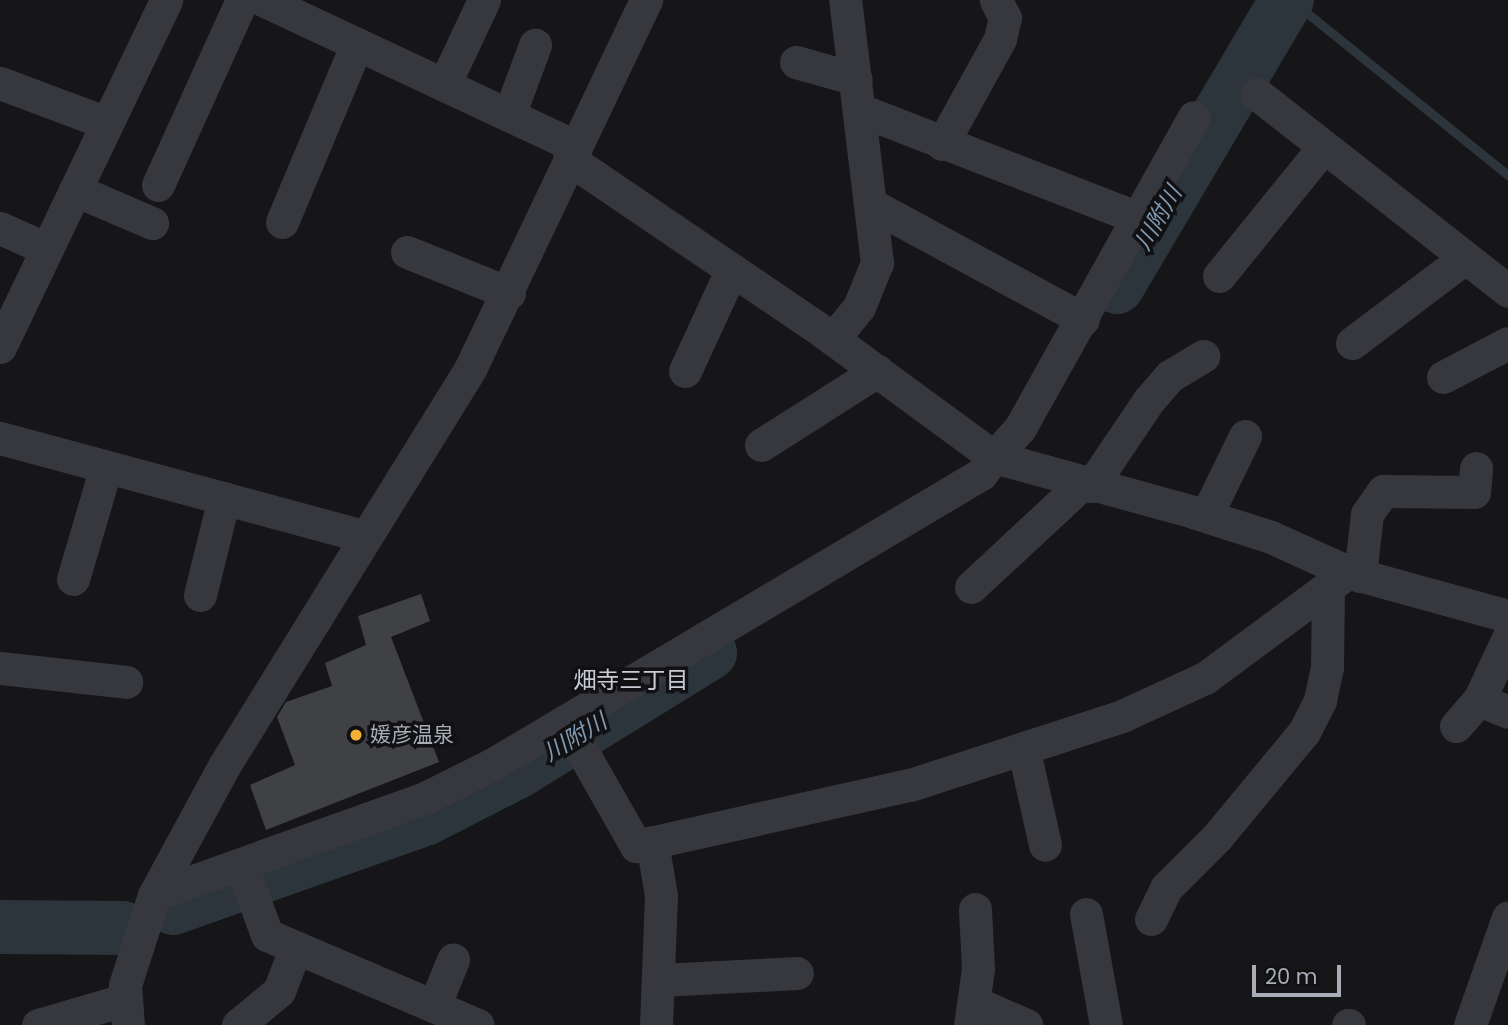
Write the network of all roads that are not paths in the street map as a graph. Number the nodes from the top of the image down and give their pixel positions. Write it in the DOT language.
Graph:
graph roads {
  1 [pos="166,0"];
  2 [pos="242,0"];
  3 [pos="263,0"];
  4 [pos="484,0"];
  5 [pos="646,0"];
  6 [pos="845,0"];
  7 [pos="996,0"];
  8 [pos="357,44"];
  9 [pos="535,45"];
  10 [pos="796,62"];
  11 [pos="0,82"];
  12 [pos="444,85"];
  13 [pos="858,94"];
  14 [pos="1257,94"];
  15 [pos="509,115"];
  16 [pos="1194,117"];
  17 [pos="107,123"];
  18 [pos="943,144"];
  19 [pos="1322,149"];
  20 [pos="572,153"];
  21 [pos="174,173"];
  22 [pos="75,190"];
  23 [pos="872,205"];
  24 [pos="1139,218"];
  25 [pos="282,222"];
  26 [pos="152,223"];
  27 [pos="0,228"];
  28 [pos="47,249"];
  29 [pos="407,252"];
  30 [pos="1465,258"];
  31 [pos="732,269"];
  32 [pos="1219,276"];
  33 [pos="1508,291"];
  34 [pos="509,293"];
  35 [pos="1083,319"];
  36 [pos="833,339"];
  37 [pos="1352,343"];
  38 [pos="1508,343"];
  39 [pos="0,347"];
  40 [pos="1203,356"];
  41 [pos="685,371"];
  42 [pos="877,371"];
  43 [pos="1443,377"];
  44 [pos="1245,436"];
  45 [pos="0,438"];
  46 [pos="761,445"];
  47 [pos="994,457"];
  48 [pos="106,467"];
  49 [pos="1476,468"];
  50 [pos="1086,485"];
  51 [pos="224,498"];
  52 [pos="1206,516"];
  53 [pos="366,537"];
  54 [pos="73,579"];
  55 [pos="1346,579"];
  56 [pos="971,587"];
  57 [pos="200,595"];
  58 [pos="1508,616"];
  59 [pos="1508,638"];
  60 [pos="0,668"];
  61 [pos="125,682"];
  62 [pos="1493,706"];
  63 [pos="1456,726"];
  64 [pos="571,733"];
  65 [pos="1024,751"];
  66 [pos="652,842"];
  67 [pos="1045,845"];
  68 [pos="245,876"];
  69 [pos="154,895"];
  70 [pos="975,909"];
  71 [pos="1086,914"];
  72 [pos="1508,917"];
  73 [pos="1152,919"];
  74 [pos="296,947"];
  75 [pos="453,960"];
  76 [pos="797,973"];
  77 [pos="660,980"];
  78 [pos="435,1004"];
  79 [pos="126,1012"];
  80 [pos="973,1014"];
  81 [pos="38,1025"];
  82 [pos="238,1025"];
  83 [pos="478,1025"];
  84 [pos="656,1025"];
  85 [pos="1026,1025"];
  86 [pos="1106,1025"];
  87 [pos="1470,1025"];
  1 -- 17 [label="street"];
  2 -- 21 [label="street"];
  3 -- 8 [label="street"];
  4 -- 12 [label="street"];
  5 -- 20 [label="street"];
  6 -- 13 [label="street"];
  7 -- 18 [label="street"];
  8 -- 12 [label="street"];
  8 -- 25 [label="street"];
  9 -- 15 [label="street"];
  10 -- 13 [label="street"];
  11 -- 17 [label="street"];
  12 -- 15 [label="street"];
  13 -- 18 [label="street"];
  13 -- 23 [label="street"];
  14 -- 19 [label="street"];
  15 -- 20 [label="street"];
  16 -- 24 [label="street"];
  17 -- 22 [label="street"];
  18 -- 24 [label="street"];
  19 -- 30 [label="street"];
  19 -- 32 [label="street"];
  20 -- 31 [label="street"];
  20 -- 34 [label="street"];
  22 -- 26 [label="street"];
  22 -- 28 [label="street"];
  23 -- 35 [label="street"];
  23 -- 36 [label="street"];
  24 -- 35 [label="street"];
  27 -- 28 [label="street"];
  28 -- 39 [label="street"];
  29 -- 34 [label="street"];
  30 -- 33 [label="street"];
  30 -- 37 [label="street"];
  31 -- 36 [label="street"];
  31 -- 41 [label="street"];
  34 -- 53 [label="street"];
  35 -- 47 [label="street"];
  36 -- 42 [label="street"];
  38 -- 43 [label="street"];
  40 -- 50 [label="street"];
  42 -- 46 [label="street"];
  42 -- 47 [label="street"];
  44 -- 52 [label="street"];
  45 -- 48 [label="street"];
  47 -- 50 [label="street"];
  47 -- 64 [label="street"];
  48 -- 51 [label="street"];
  48 -- 54 [label="street"];
  49 -- 55 [label="street"];
  50 -- 52 [label="street"];
  50 -- 56 [label="street"];
  51 -- 53 [label="street"];
  51 -- 57 [label="street"];
  52 -- 55 [label="street"];
  53 -- 69 [label="street"];
  55 -- 58 [label="street"];
  55 -- 65 [label="street"];
  55 -- 73 [label="street"];
  59 -- 62 [label="street"];
  60 -- 61 [label="street"];
  62 -- 63 [label="street"];
  64 -- 66 [label="street"];
  64 -- 68 [label="street"];
  65 -- 66 [label="street"];
  65 -- 67 [label="street"];
  66 -- 77 [label="street"];
  68 -- 69 [label="street"];
  68 -- 74 [label="street"];
  69 -- 79 [label="street"];
  70 -- 80 [label="street"];
  71 -- 86 [label="street"];
  72 -- 87 [label="street"];
  74 -- 78 [label="street"];
  74 -- 82 [label="street"];
  75 -- 78 [label="street"];
  76 -- 77 [label="street"];
  77 -- 84 [label="street"];
  78 -- 83 [label="street"];
  79 -- 81 [label="street"];
  80 -- 85 [label="street"];
}
